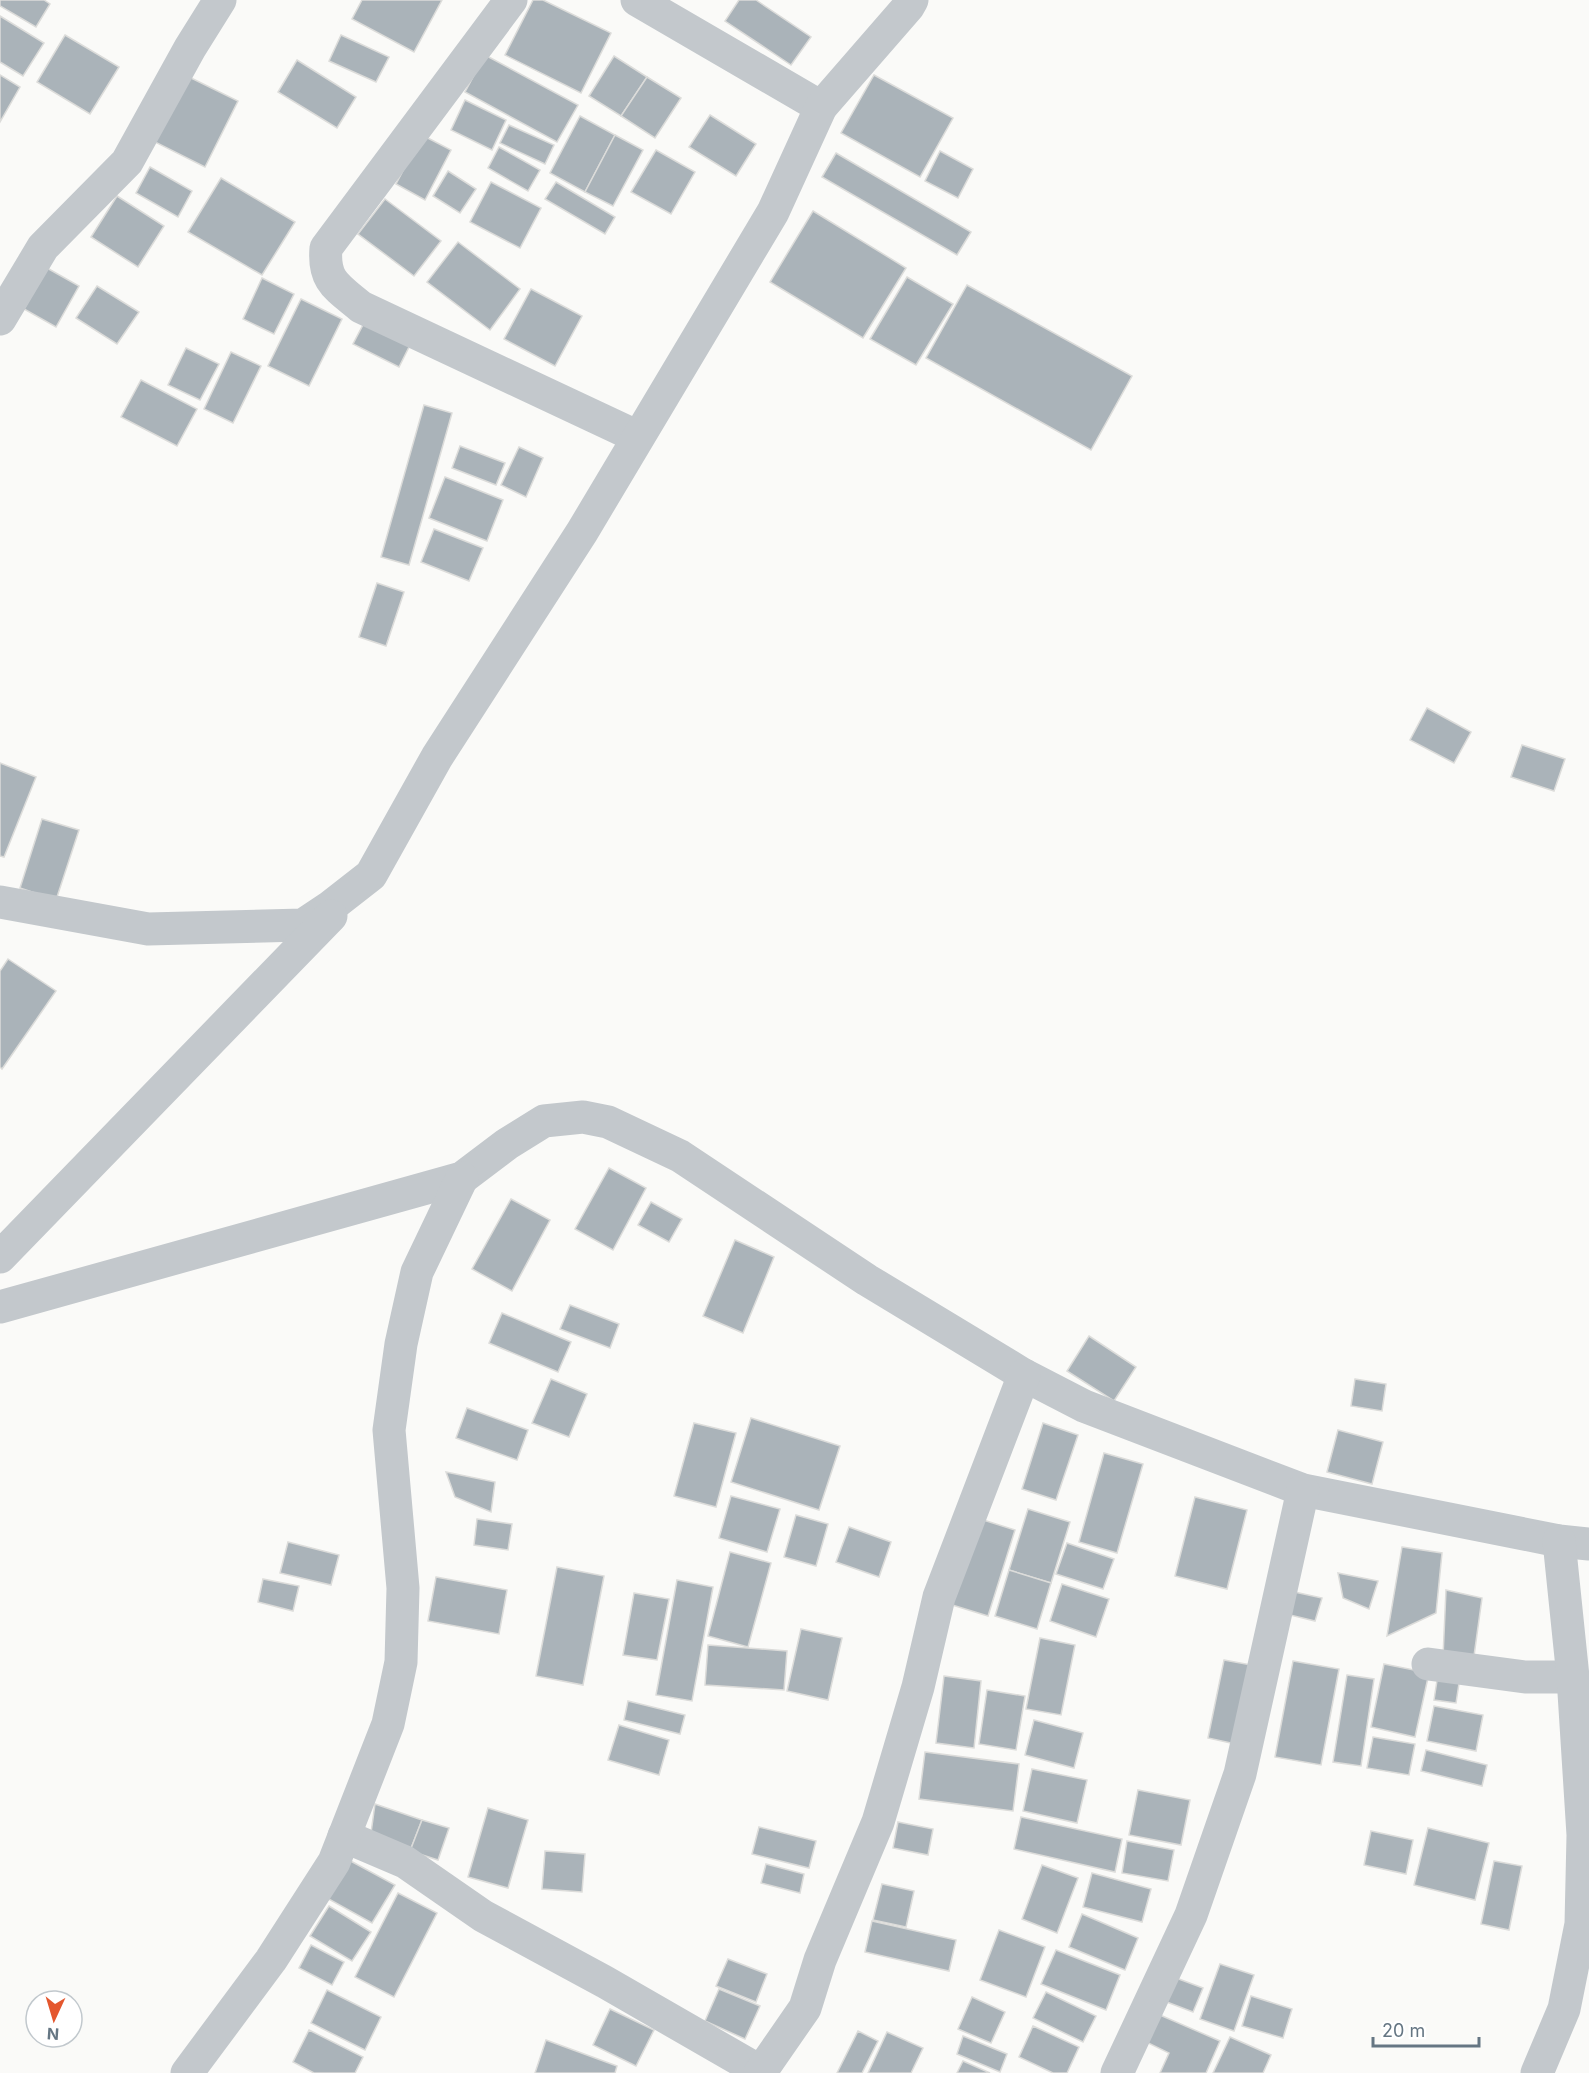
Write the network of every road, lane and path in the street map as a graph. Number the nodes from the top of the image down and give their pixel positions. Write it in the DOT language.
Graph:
graph roads {
  1 [pos="220,0"];
  2 [pos="511,0"];
  3 [pos="637,0"];
  4 [pos="912,0"];
  5 [pos="821,107"];
  6 [pos="0,319"];
  7 [pos="638,437"];
  8 [pos="371,875"];
  9 [pos="0,902"];
  10 [pos="462,1178"];
  11 [pos="0,1257"];
  12 [pos="0,1307"];
  13 [pos="1024,1375"];
  14 [pos="1303,1490"];
  15 [pos="1574,1543"];
  16 [pos="1428,1664"];
  17 [pos="1573,1677"];
  18 [pos="344,1836"];
  19 [pos="187,2073"];
  20 [pos="761,2073"];
  21 [pos="1117,2073"];
  22 [pos="1537,2073"];
  1 -- 6 [label="street"];
  2 -- 7 [label="street"];
  3 -- 5 [label="street"];
  4 -- 5 [label="street"];
  5 -- 7 [label="street"];
  7 -- 8 [label="street"];
  8 -- 9 [label="street"];
  8 -- 11 [label="street"];
  10 -- 12 [label="street"];
  10 -- 13 [label="street"];
  10 -- 18 [label="street"];
  13 -- 14 [label="street"];
  13 -- 20 [label="street"];
  14 -- 15 [label="street"];
  14 -- 21 [label="street"];
  15 -- 17 [label="street"];
  16 -- 17 [label="street"];
  17 -- 22 [label="street"];
  18 -- 19 [label="street"];
  18 -- 20 [label="street"];
}
